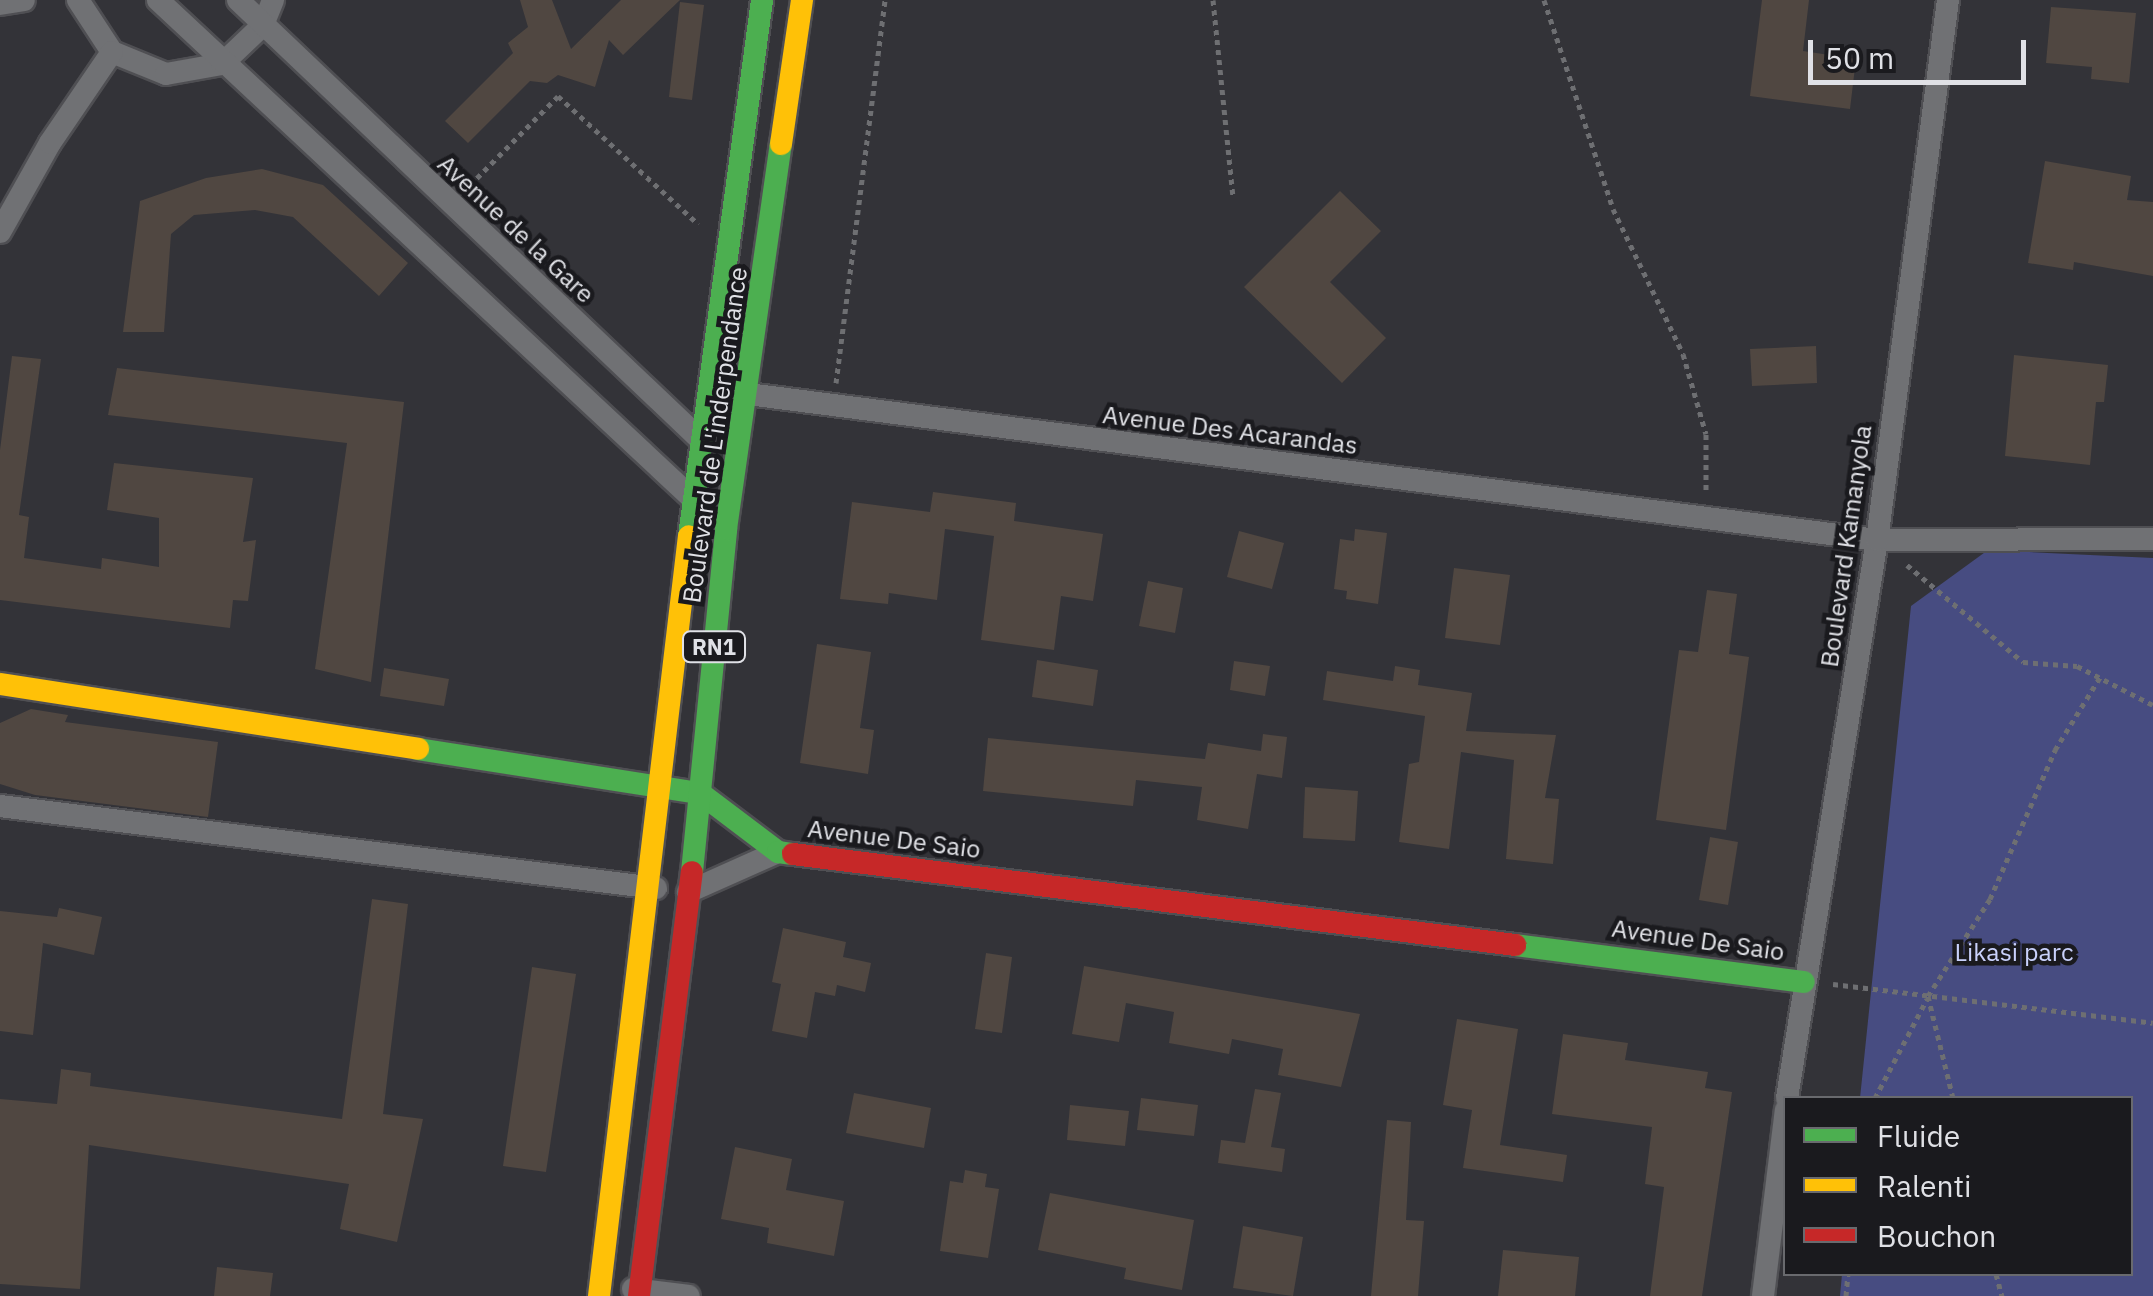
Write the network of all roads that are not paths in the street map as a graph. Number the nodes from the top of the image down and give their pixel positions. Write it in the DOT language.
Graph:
graph roads {
  1 [pos="24,0"];
  2 [pos="78,0"];
  3 [pos="158,0"];
  4 [pos="238,0"];
  5 [pos="272,0"];
  6 [pos="762,0"];
  7 [pos="802,0"];
  8 [pos="1948,0"];
  9 [pos="0,4"];
  10 [pos="263,25"];
  11 [pos="112,52"];
  12 [pos="222,64"];
  13 [pos="0,232"];
  14 [pos="748,394"];
  15 [pos="702,441"];
  16 [pos="734,469"];
  17 [pos="694,500"];
  18 [pos="726,530"];
  19 [pos="2153,539"];
  20 [pos="1878,540"];
  21 [pos="0,684"];
  22 [pos="663,787"];
  23 [pos="700,793"];
  24 [pos="0,806"];
  25 [pos="778,852"];
  26 [pos="651,887"];
  27 [pos="690,892"];
  28 [pos="1804,982"];
  29 [pos="1787,1096"];
  30 [pos="1783,1133"];
  31 [pos="599,1290"];
  32 [pos="639,1293"];
  33 [pos="688,1296"];
  34 [pos="1762,1296"];
  1 -- 9 [label="street"];
  2 -- 11 [label="street"];
  3 -- 12 [label="street"];
  4 -- 10 [label="street, Avenue de la Gare"];
  5 -- 10 [label="street"];
  6 -- 15 [label="main road, Boulevard de L'inderpendance / RN1"];
  7 -- 14 [label="main road, Boulevard de L'inderpendance / RN1"];
  8 -- 20 [label="street, Boulevard Kamanyola"];
  10 -- 12 [label="street"];
  10 -- 15 [label="street, Avenue de la Gare"];
  11 -- 12 [label="street"];
  11 -- 13 [label="street"];
  12 -- 17 [label="street"];
  14 -- 16 [label="main road, Boulevard de L'inderpendance / RN1"];
  14 -- 20 [label="street, Avenue Des Acarandas"];
  15 -- 16 [label="street, Avenue de la Gare"];
  15 -- 17 [label="main road, Boulevard de L'inderpendance / RN1"];
  16 -- 18 [label="main road, Boulevard de L'inderpendance / RN1"];
  17 -- 18 [label="street"];
  17 -- 22 [label="main road, Boulevard de L'inderpendance / RN1"];
  18 -- 23 [label="main road, Boulevard de L'inderpendance / RN1"];
  19 -- 20 [label="street, Avenue Des Acarandas"];
  20 -- 28 [label="street, Boulevard Kamanyola"];
  21 -- 22 [label="main road, Avenue De Saio"];
  22 -- 23 [label="main road, Avenue De Saio"];
  22 -- 26 [label="main road, Boulevard de L'inderpendance / RN1"];
  23 -- 25 [label="main road, Avenue De Saio"];
  23 -- 27 [label="main road, Boulevard de L'inderpendance / RN1"];
  24 -- 26 [label="street"];
  25 -- 27 [label="street"];
  25 -- 28 [label="main road, Avenue De Saio"];
  26 -- 27 [label="street"];
  26 -- 31 [label="main road, Boulevard de L'inderpendance / RN1"];
  27 -- 32 [label="main road, Boulevard de L'inderpendance / RN1"];
  28 -- 29 [label="street, Boulevard Kamanyola"];
  30 -- 34 [label="street"];
  31 -- 32 [label="street"];
  32 -- 33 [label="street"];
}
